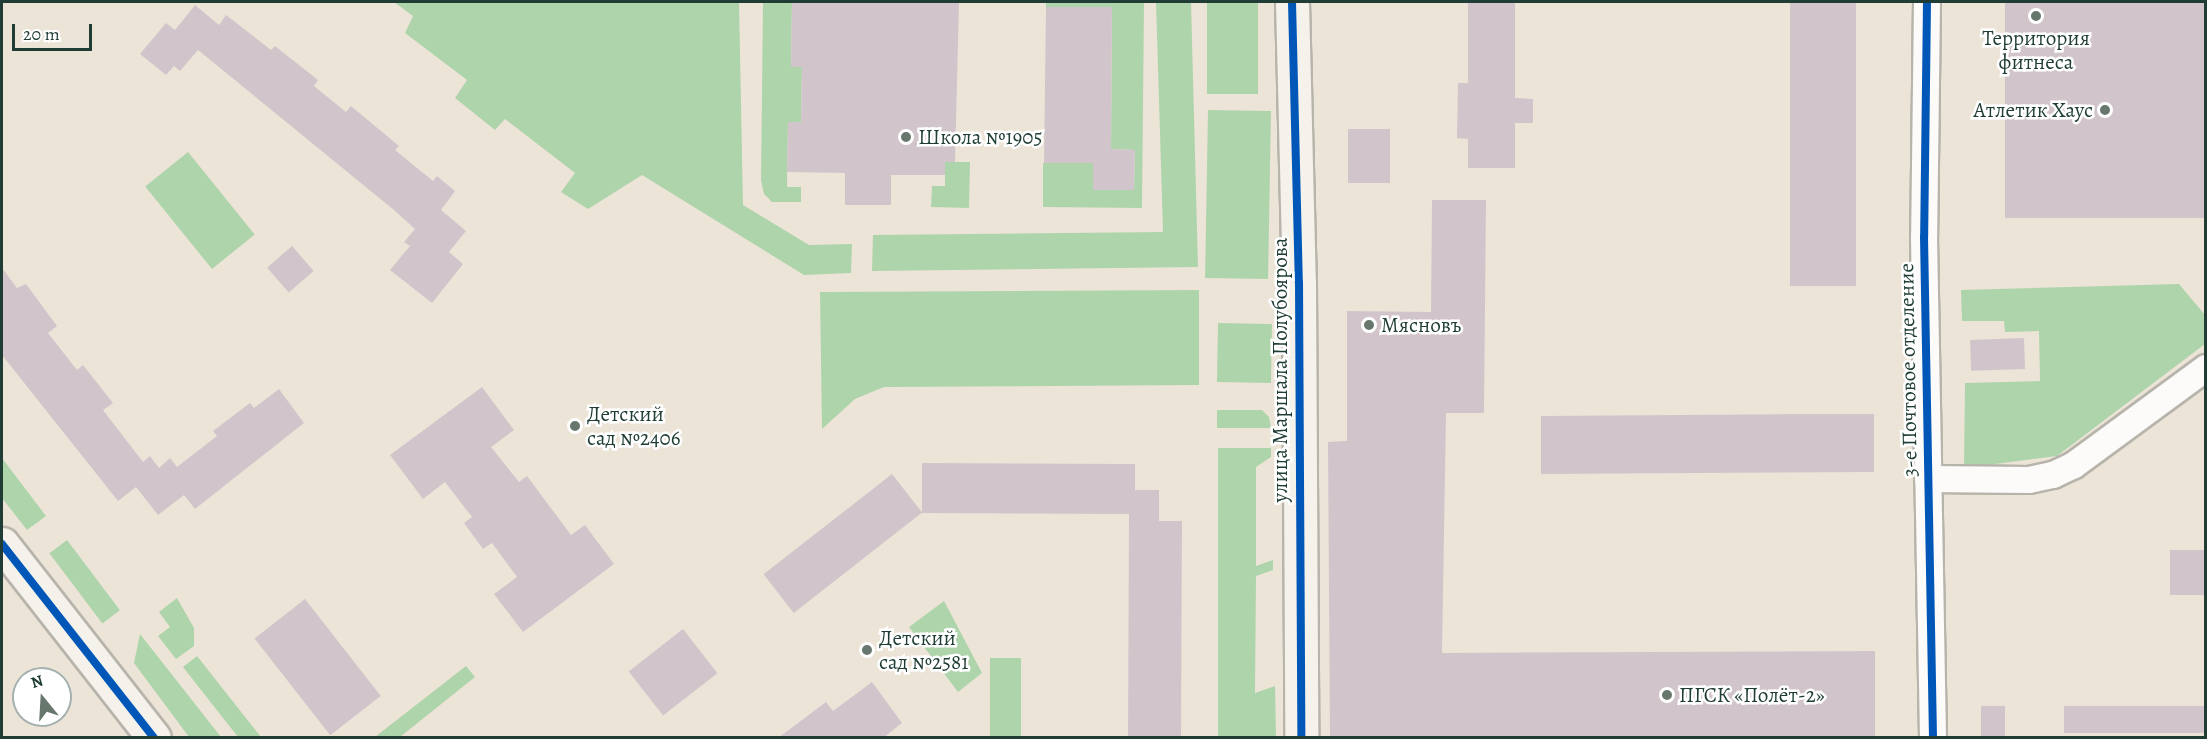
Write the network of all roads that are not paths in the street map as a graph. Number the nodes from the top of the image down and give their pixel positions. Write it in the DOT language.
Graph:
graph roads {
  1 [pos="1292,2"];
  2 [pos="1927,2"];
  3 [pos="2205,368"];
  4 [pos="1928,479"];
  5 [pos="2,544"];
  6 [pos="154,738"];
  7 [pos="1300,738"];
  8 [pos="1933,738"];
  1 -- 7 [label="street, улица Маршала Полубоярова"];
  2 -- 4 [label="street, 3-е Почтовое отделение"];
  3 -- 4 [label="street, 3-е Почтовое отделение"];
  4 -- 8 [label="street, 3-е Почтовое отделение"];
  5 -- 6 [label="street"];
}
